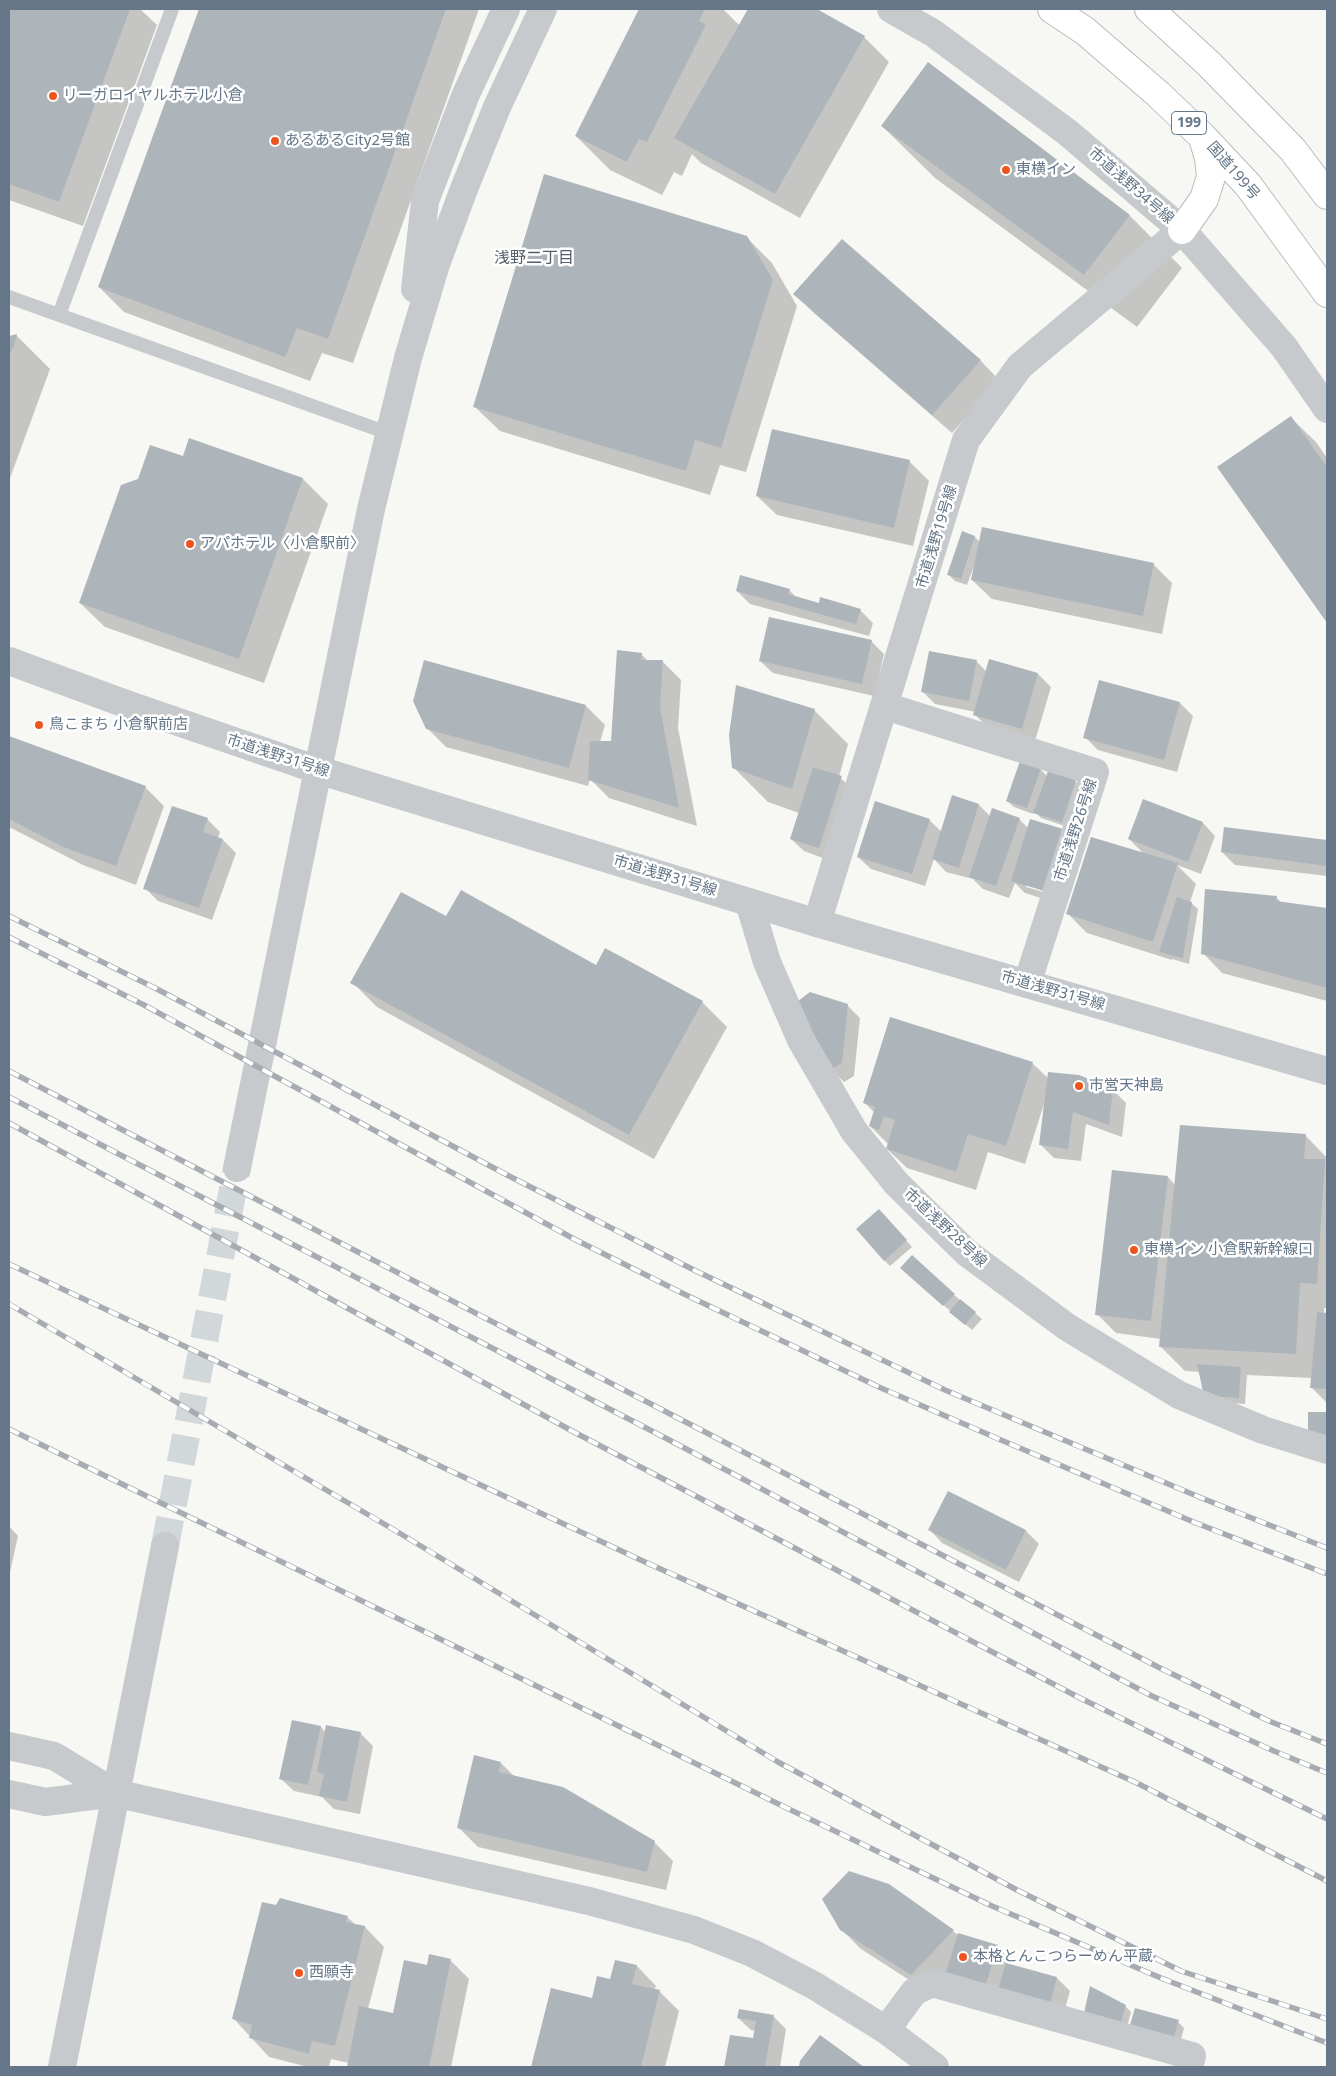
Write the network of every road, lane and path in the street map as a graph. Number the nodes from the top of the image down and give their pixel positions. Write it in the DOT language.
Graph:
graph roads {
  1 [pos="172,9"];
  2 [pos="506,9"];
  3 [pos="543,9"];
  4 [pos="892,9"];
  5 [pos="1052,9"];
  6 [pos="1149,9"];
  7 [pos="1202,136"];
  8 [pos="1327,195"];
  9 [pos="1182,230"];
  10 [pos="1327,293"];
  11 [pos="9,297"];
  12 [pos="59,315"];
  13 [pos="408,358"];
  14 [pos="1327,409"];
  15 [pos="388,433"];
  16 [pos="9,661"];
  17 [pos="885,706"];
  18 [pos="318,770"];
  19 [pos="749,902"];
  20 [pos="817,923"];
  21 [pos="1027,984"];
  22 [pos="1327,1072"];
  23 [pos="237,1168"];
  24 [pos="1327,1450"];
  25 [pos="165,1546"];
  26 [pos="9,1746"];
  27 [pos="115,1793"];
  28 [pos="9,1794"];
  29 [pos="886,2030"];
  30 [pos="62,2067"];
  31 [pos="935,2067"];
  32 [pos="1189,2067"];
  1 -- 12 [label="lane"];
  2 -- 13 [label="street"];
  3 -- 13 [label="street"];
  4 -- 9 [label="street, 市道浅野34号線"];
  5 -- 7 [label="highway, 国道199号 / 199"];
  6 -- 8 [label="highway"];
  7 -- 9 [label="highway"];
  7 -- 10 [label="highway, 国道199号 / 199"];
  9 -- 14 [label="street, 市道浅野34号線"];
  9 -- 17 [label="street, 市道浅野19号線"];
  11 -- 12 [label="lane"];
  12 -- 15 [label="lane"];
  13 -- 15 [label="street"];
  15 -- 18 [label="street"];
  16 -- 18 [label="street, 市道浅野31号線"];
  17 -- 20 [label="street, 市道浅野19号線"];
  17 -- 21 [label="street, 市道浅野26号線"];
  18 -- 19 [label="street, 市道浅野31号線"];
  18 -- 23 [label="street"];
  19 -- 20 [label="street, 市道浅野31号線"];
  19 -- 24 [label="street, 市道浅野28号線"];
  20 -- 21 [label="street, 市道浅野31号線"];
  21 -- 22 [label="street, 市道浅野31号線"];
  25 -- 27 [label="street"];
  26 -- 27 [label="street"];
  27 -- 28 [label="street"];
  27 -- 29 [label="street"];
  27 -- 30 [label="street"];
  29 -- 31 [label="street"];
  29 -- 32 [label="street"];
}
